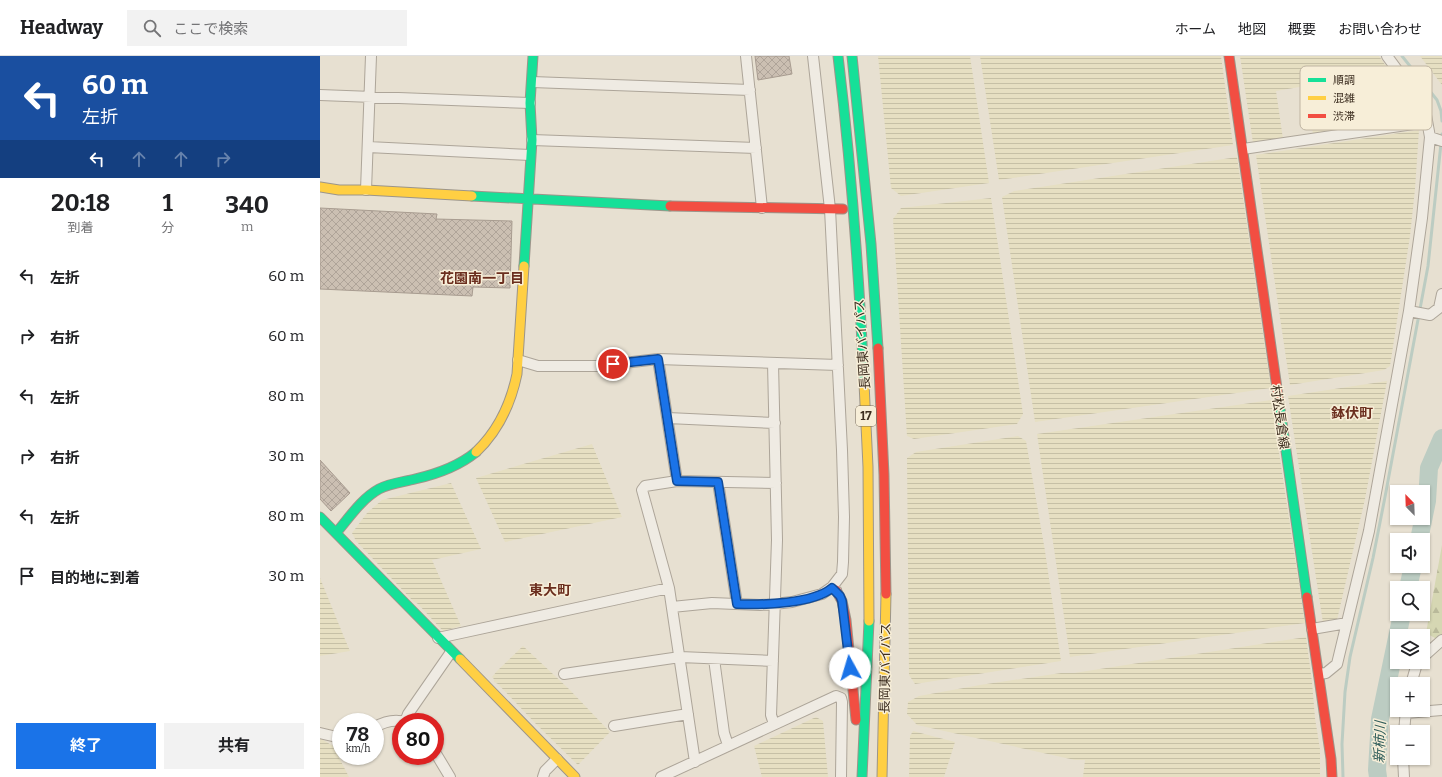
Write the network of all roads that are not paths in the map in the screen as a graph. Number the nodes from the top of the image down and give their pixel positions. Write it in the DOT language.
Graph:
graph roads {
  1 [pos="371,56"];
  2 [pos="533,56"];
  3 [pos="746,56"];
  4 [pos="813,56"];
  5 [pos="838,56"];
  6 [pos="852,56"];
  7 [pos="1229,56"];
  8 [pos="1386,56"];
  9 [pos="1394,66"];
  10 [pos="532,82"];
  11 [pos="750,90"];
  12 [pos="320,95"];
  13 [pos="370,96"];
  14 [pos="530,103"];
  15 [pos="1375,130"];
  16 [pos="1435,139"];
  17 [pos="532,140"];
  18 [pos="368,147"];
  19 [pos="756,148"];
  20 [pos="1243,150"];
  21 [pos="530,155"];
  22 [pos="320,187"];
  23 [pos="366,190"];
  24 [pos="528,199"];
  25 [pos="762,208"];
  26 [pos="830,209"];
  27 [pos="843,209"];
  28 [pos="1442,294"];
  29 [pos="1416,312"];
  30 [pos="658,359"];
  31 [pos="518,360"];
  32 [pos="773,363"];
  33 [pos="838,365"];
  34 [pos="668,418"];
  35 [pos="775,423"];
  36 [pos="677,481"];
  37 [pos="718,482"];
  38 [pos="776,483"];
  39 [pos="320,517"];
  40 [pos="336,533"];
  41 [pos="669,588"];
  42 [pos="834,589"];
  43 [pos="737,604"];
  44 [pos="774,604"];
  45 [pos="672,608"];
  46 [pos="1347,624"];
  47 [pos="1312,629"];
  48 [pos="438,638"];
  49 [pos="1442,640"];
  50 [pos="1430,650"];
  51 [pos="451,652"];
  52 [pos="680,657"];
  53 [pos="714,659"];
  54 [pos="773,661"];
  55 [pos="564,674"];
  56 [pos="1319,674"];
  57 [pos="1442,710"];
  58 [pos="1430,711"];
  59 [pos="409,713"];
  60 [pos="688,714"];
  61 [pos="774,724"];
  62 [pos="614,726"];
  63 [pos="320,733"];
  64 [pos="332,736"];
  65 [pos="728,746"];
  66 [pos="557,759"];
  67 [pos="694,762"];
  68 [pos="443,765"];
  69 [pos="1403,765"];
  70 [pos="450,777"];
  71 [pos="543,777"];
  72 [pos="574,777"];
  73 [pos="661,777"];
  74 [pos="841,777"];
  75 [pos="861,777"];
  76 [pos="882,777"];
  77 [pos="1332,777"];
  78 [pos="1404,777"];
  1 -- 13 [label="street"];
  2 -- 10 [label="main road"];
  3 -- 11 [label="street"];
  4 -- 26 [label="street"];
  5 -- 75 [label="main road, 長岡東バイパス / 17"];
  6 -- 76 [label="main road, 長岡東バイパス / 17"];
  7 -- 20 [label="main road, 村松長倉線"];
  8 -- 9 [label="street"];
  10 -- 11 [label="street"];
  10 -- 14 [label="main road"];
  11 -- 19 [label="street"];
  12 -- 13 [label="street"];
  13 -- 14 [label="street"];
  13 -- 18 [label="street"];
  14 -- 17 [label="main road"];
  15 -- 20 [label="street"];
  16 -- 29 [label="street"];
  17 -- 19 [label="street"];
  17 -- 21 [label="main road"];
  18 -- 21 [label="street"];
  18 -- 23 [label="street"];
  19 -- 25 [label="street"];
  20 -- 47 [label="main road, 村松長倉線"];
  21 -- 24 [label="main road"];
  22 -- 23 [label="main road"];
  23 -- 24 [label="main road"];
  24 -- 25 [label="main road"];
  24 -- 31 [label="main road"];
  25 -- 26 [label="main road"];
  26 -- 27 [label="main road"];
  26 -- 33 [label="street"];
  28 -- 29 [label="street"];
  29 -- 46 [label="street"];
  30 -- 31 [label="street"];
  30 -- 32 [label="street"];
  30 -- 34 [label="street"];
  31 -- 40 [label="main road"];
  32 -- 33 [label="street"];
  32 -- 35 [label="street"];
  33 -- 42 [label="street"];
  34 -- 35 [label="street"];
  34 -- 36 [label="street"];
  35 -- 38 [label="street"];
  36 -- 37 [label="street"];
  36 -- 41 [label="street"];
  37 -- 38 [label="street"];
  37 -- 43 [label="street"];
  38 -- 44 [label="street"];
  39 -- 40 [label="main road"];
  40 -- 48 [label="main road"];
  41 -- 45 [label="street"];
  41 -- 48 [label="street"];
  42 -- 44 [label="street"];
  42 -- 75 [label="main road"];
  43 -- 44 [label="street"];
  43 -- 45 [label="street"];
  44 -- 54 [label="street"];
  45 -- 52 [label="street"];
  46 -- 47 [label="street"];
  46 -- 56 [label="street"];
  47 -- 56 [label="main road, 村松長倉線"];
  48 -- 51 [label="main road"];
  49 -- 50 [label="street"];
  51 -- 59 [label="street"];
  51 -- 66 [label="main road"];
  52 -- 53 [label="street"];
  52 -- 55 [label="street"];
  52 -- 60 [label="street"];
  53 -- 54 [label="street"];
  53 -- 65 [label="street"];
  54 -- 61 [label="street"];
  56 -- 77 [label="main road, 村松長倉線"];
  57 -- 58 [label="street"];
  60 -- 62 [label="street"];
  60 -- 67 [label="street"];
  61 -- 65 [label="street"];
  61 -- 74 [label="street"];
  63 -- 64 [label="street"];
  65 -- 67 [label="street"];
  66 -- 71 [label="street"];
  66 -- 72 [label="main road"];
  67 -- 73 [label="street"];
  68 -- 70 [label="street"];
  69 -- 78 [label="street"];
}
